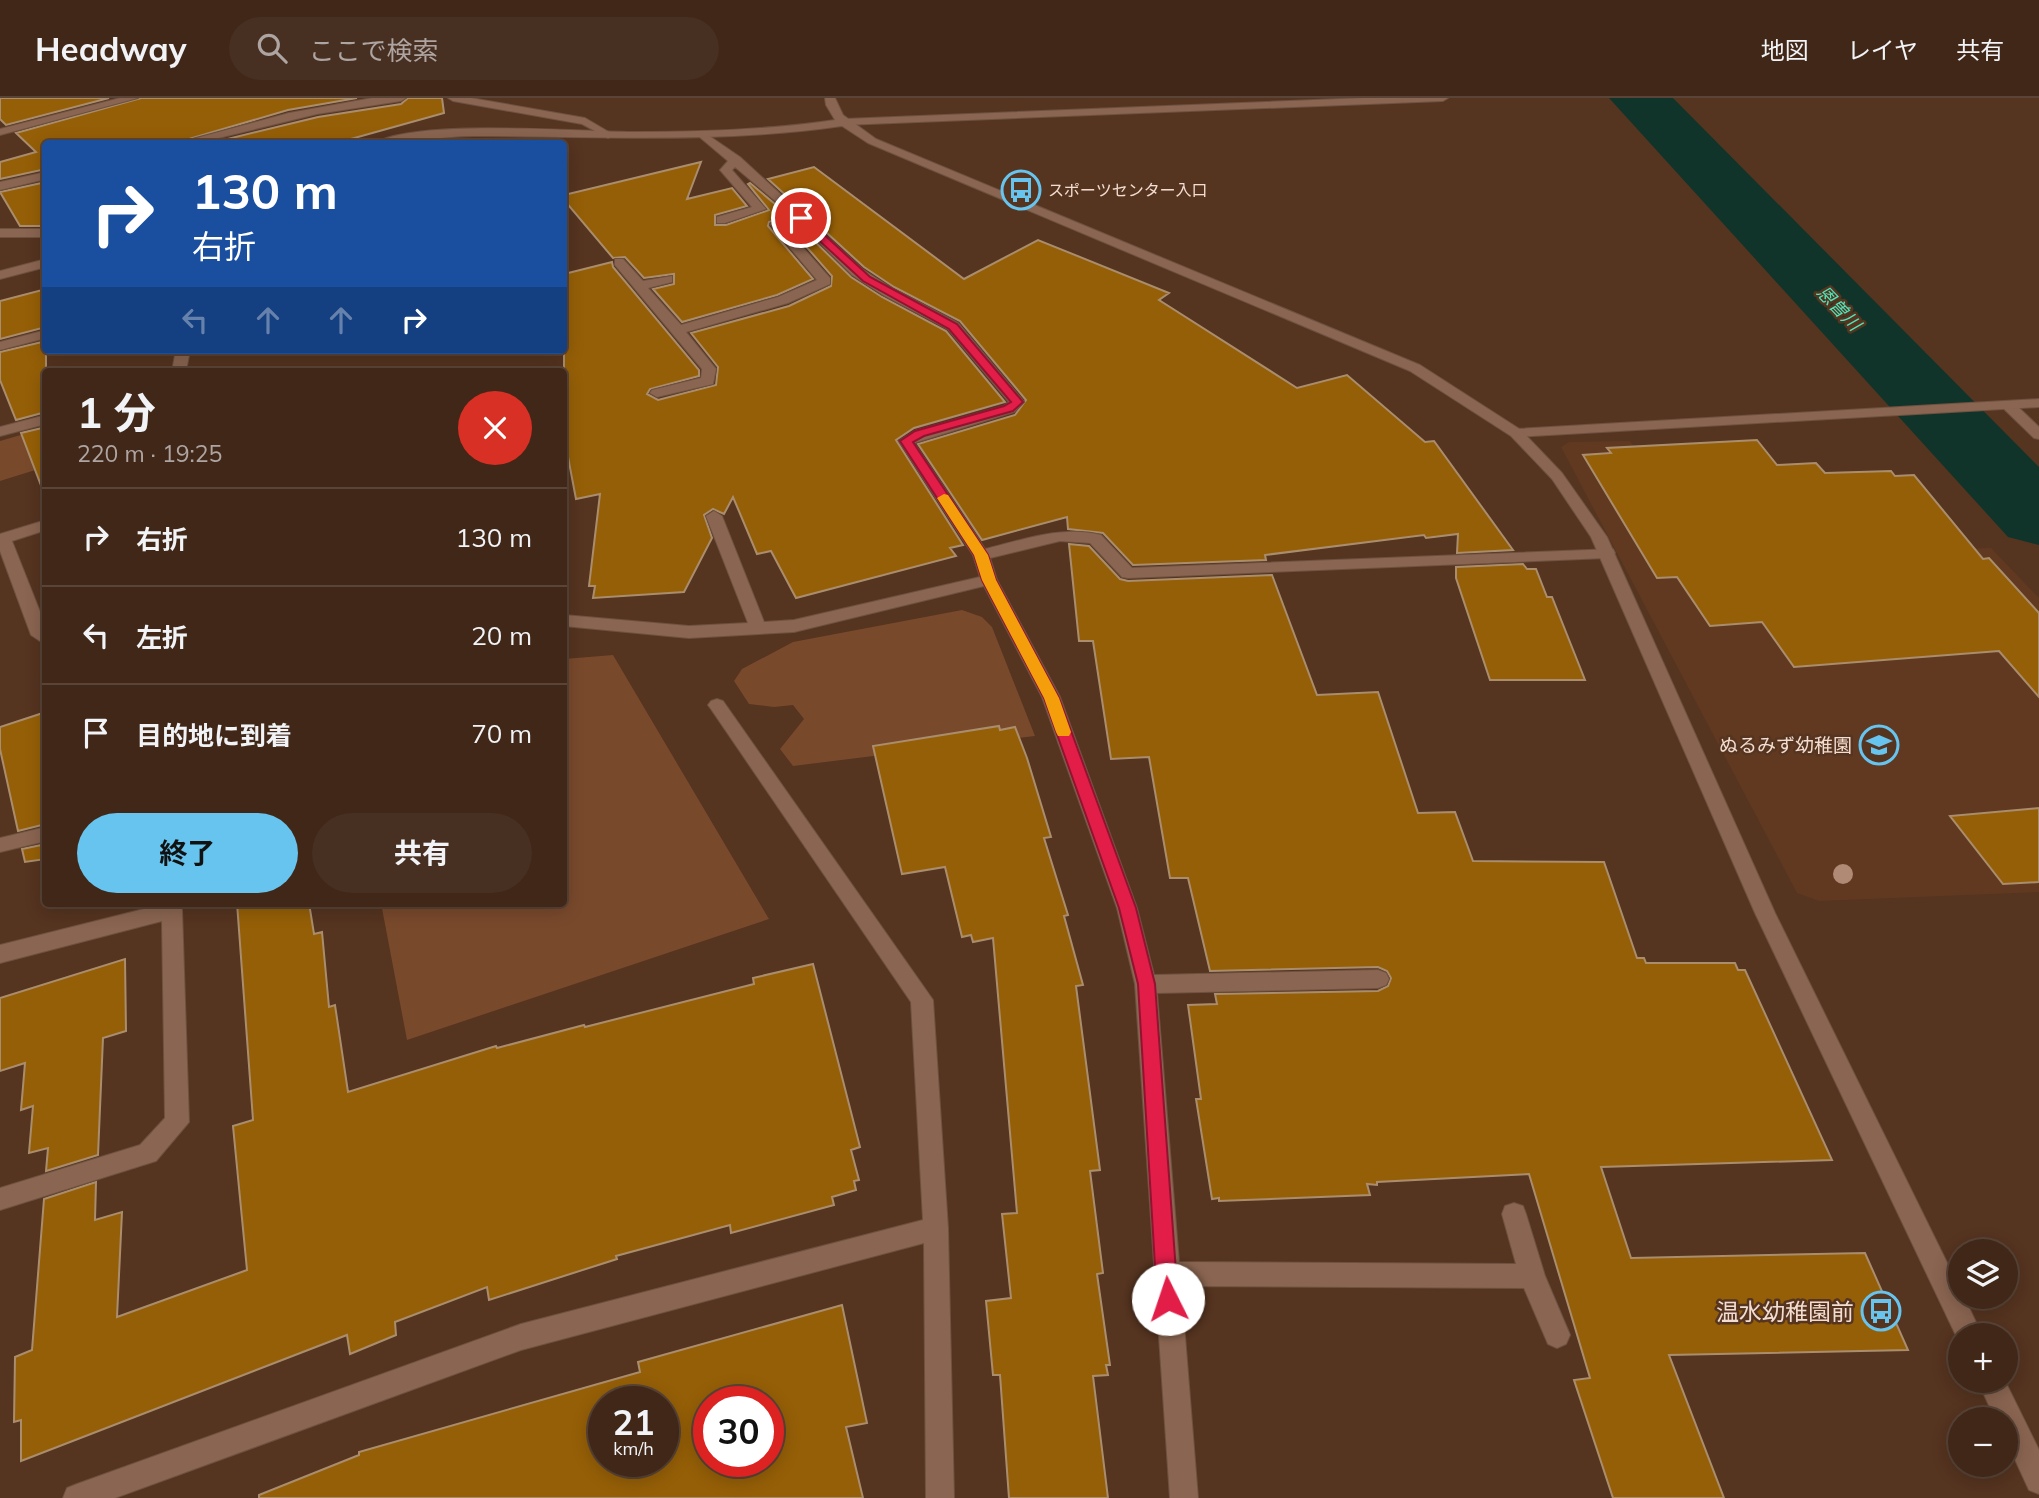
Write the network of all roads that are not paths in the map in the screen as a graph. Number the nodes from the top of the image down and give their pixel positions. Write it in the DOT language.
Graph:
graph roads {
  1 [pos="133,98"];
  2 [pos="401,98"];
  3 [pos="453,98"];
  4 [pos="830,98"];
  5 [pos="1443,98"];
  6 [pos="345,100"];
  7 [pos="844,122"];
  8 [pos="0,132"];
  9 [pos="702,134"];
  10 [pos="608,135"];
  11 [pos="195,140"];
  12 [pos="397,140"];
  13 [pos="736,159"];
  14 [pos="42,176"];
  15 [pos="0,186"];
  16 [pos="801,218"];
  17 [pos="721,219"];
  18 [pos="0,233"];
  19 [pos="42,233"];
  20 [pos="619,262"];
  21 [pos="42,264"];
  22 [pos="0,275"];
  23 [pos="667,279"];
  24 [pos="640,286"];
  25 [pos="678,330"];
  26 [pos="42,335"];
  27 [pos="0,345"];
  28 [pos="657,393"];
  29 [pos="2039,403"];
  30 [pos="2002,405"];
  31 [pos="1904,412"];
  32 [pos="42,420"];
  33 [pos="0,432"];
  34 [pos="1516,433"];
  35 [pos="2039,435"];
  36 [pos="714,516"];
  37 [pos="42,526"];
  38 [pos="1,539"];
  39 [pos="1607,553"];
  40 [pos="981,555"];
  41 [pos="989,580"];
  42 [pos="567,621"];
  43 [pos="758,628"];
  44 [pos="42,634"];
  45 [pos="717,705"];
  46 [pos="42,835"];
  47 [pos="0,845"];
  48 [pos="0,954"];
  49 [pos="1378,979"];
  50 [pos="1146,984"];
  51 [pos="0,1199"];
  52 [pos="1514,1214"];
  53 [pos="936,1228"];
  54 [pos="1166,1274"];
  55 [pos="1532,1276"];
  56 [pos="1963,1323"];
  57 [pos="1557,1335"];
  58 [pos="1997,1393"];
  59 [pos="2039,1480"];
  60 [pos="77,1498"];
  61 [pos="940,1498"];
  62 [pos="1184,1498"];
  1 -- 8 [label="street"];
  2 -- 6 [label="street"];
  3 -- 10 [label="street"];
  4 -- 7 [label="street"];
  5 -- 7 [label="street"];
  6 -- 11 [label="street"];
  7 -- 9 [label="street"];
  7 -- 34 [label="street"];
  9 -- 10 [label="street"];
  9 -- 13 [label="street"];
  10 -- 12 [label="street"];
  13 -- 16 [label="street"];
  13 -- 17 [label="street"];
  14 -- 15 [label="street"];
  16 -- 25 [label="street"];
  16 -- 40 [label="street"];
  18 -- 19 [label="street"];
  20 -- 24 [label="street"];
  21 -- 22 [label="street"];
  23 -- 24 [label="street"];
  24 -- 25 [label="street"];
  25 -- 28 [label="street"];
  26 -- 27 [label="street"];
  29 -- 30 [label="street"];
  30 -- 31 [label="street"];
  30 -- 35 [label="street"];
  31 -- 34 [label="street"];
  32 -- 33 [label="street"];
  34 -- 39 [label="street"];
  36 -- 43 [label="street"];
  37 -- 38 [label="street"];
  38 -- 44 [label="street"];
  39 -- 40 [label="street"];
  39 -- 56 [label="street"];
  40 -- 41 [label="street"];
  41 -- 43 [label="street"];
  41 -- 50 [label="street"];
  42 -- 43 [label="street"];
  45 -- 53 [label="street"];
  46 -- 47 [label="street"];
  48 -- 51 [label="street"];
  49 -- 50 [label="street"];
  50 -- 54 [label="street"];
  52 -- 55 [label="street"];
  53 -- 60 [label="street"];
  53 -- 61 [label="street"];
  54 -- 55 [label="street"];
  54 -- 62 [label="street"];
  55 -- 57 [label="street"];
  58 -- 59 [label="street"];
}
